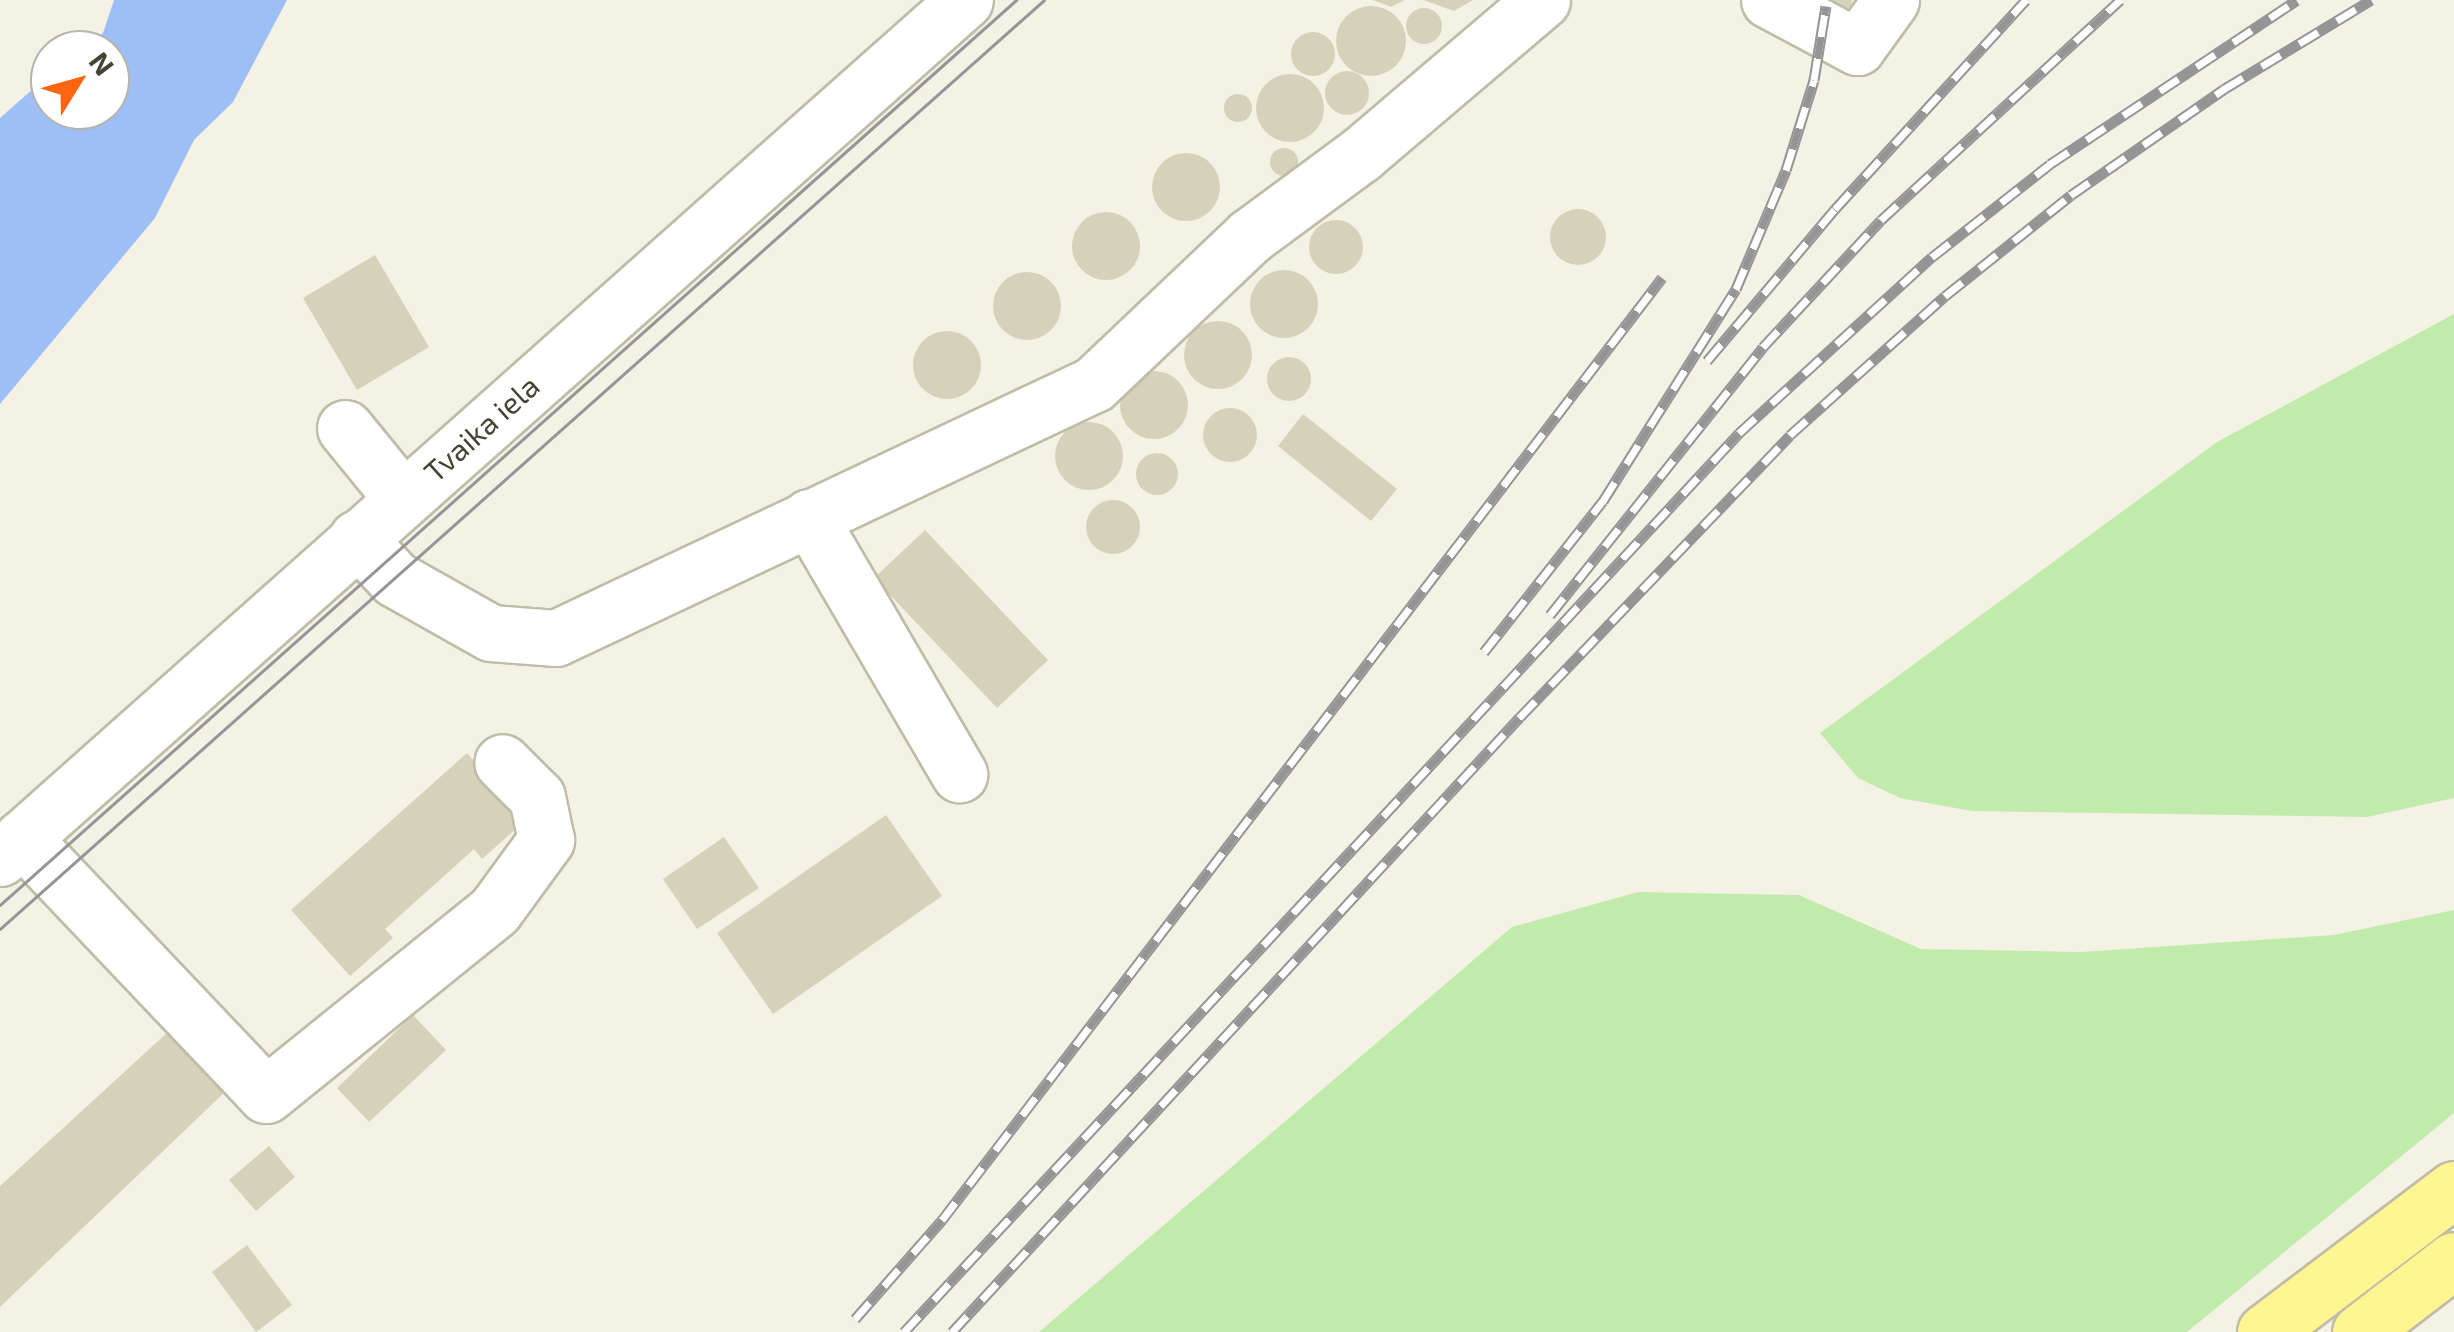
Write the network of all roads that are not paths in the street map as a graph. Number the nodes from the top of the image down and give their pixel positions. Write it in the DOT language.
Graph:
graph roads {
  1 [pos="965,0"];
  2 [pos="1542,0"];
  3 [pos="1769,0"];
  4 [pos="1890,0"];
  5 [pos="345,428"];
  6 [pos="402,498"];
  7 [pos="809,517"];
  8 [pos="356,538"];
  9 [pos="502,762"];
  10 [pos="959,774"];
  11 [pos="11,848"];
  12 [pos="2454,1189"];
  13 [pos="2454,1263"];
  14 [pos="2265,1332"];
  15 [pos="2360,1332"];
  16 [pos="2386,1332"];
  1 -- 6 [label="street, Tvaika iela"];
  2 -- 7 [label="street"];
  3 -- 4 [label="street"];
  5 -- 6 [label="street"];
  6 -- 8 [label="street, Tvaika iela"];
  7 -- 8 [label="street"];
  7 -- 10 [label="street"];
  8 -- 11 [label="street, Tvaika iela"];
  9 -- 11 [label="street"];
  12 -- 14 [label="main road"];
  13 -- 15 [label="main road"];
  13 -- 16 [label="main road"];
}
